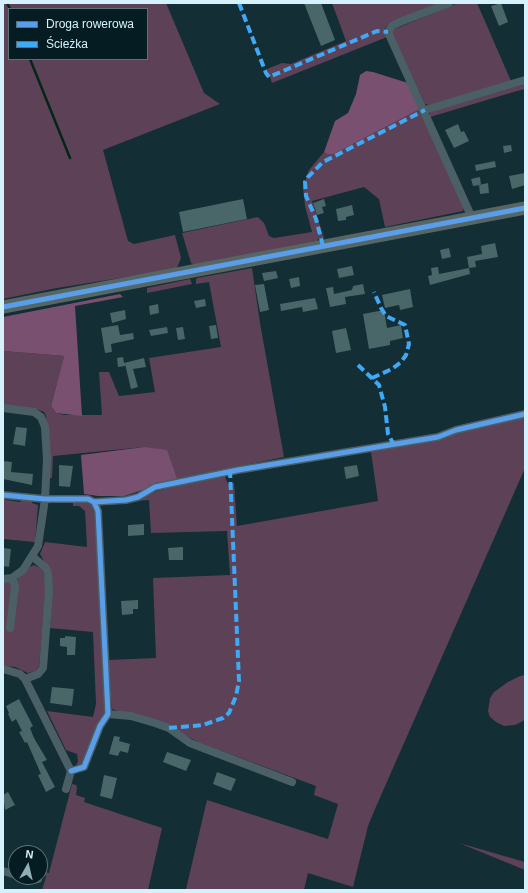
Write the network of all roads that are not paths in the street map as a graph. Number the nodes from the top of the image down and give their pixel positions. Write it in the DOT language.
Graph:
graph roads {
  1 [pos="449,3"];
  2 [pos="525,80"];
  3 [pos="424,110"];
  4 [pos="525,208"];
  5 [pos="472,218"];
  6 [pos="3,307"];
  7 [pos="3,408"];
  8 [pos="525,414"];
  9 [pos="3,495"];
  10 [pos="45,499"];
  11 [pos="94,502"];
  12 [pos="33,557"];
  13 [pos="12,578"];
  14 [pos="3,579"];
  15 [pos="10,628"];
  16 [pos="3,669"];
  17 [pos="25,679"];
  18 [pos="108,714"];
  19 [pos="71,770"];
  20 [pos="292,782"];
  21 [pos="66,789"];
  1 -- 3 [label="street"];
  2 -- 3 [label="street"];
  3 -- 5 [label="street"];
  4 -- 5 [label="main road"];
  5 -- 6 [label="main road"];
  7 -- 10 [label="street"];
  8 -- 11 [label="street"];
  9 -- 10 [label="street"];
  10 -- 11 [label="street"];
  10 -- 12 [label="street"];
  11 -- 18 [label="street"];
  12 -- 13 [label="street"];
  12 -- 17 [label="street"];
  13 -- 14 [label="street"];
  13 -- 15 [label="street"];
  16 -- 17 [label="street"];
  17 -- 19 [label="street"];
  18 -- 19 [label="street"];
  18 -- 20 [label="street"];
  19 -- 21 [label="street"];
}
